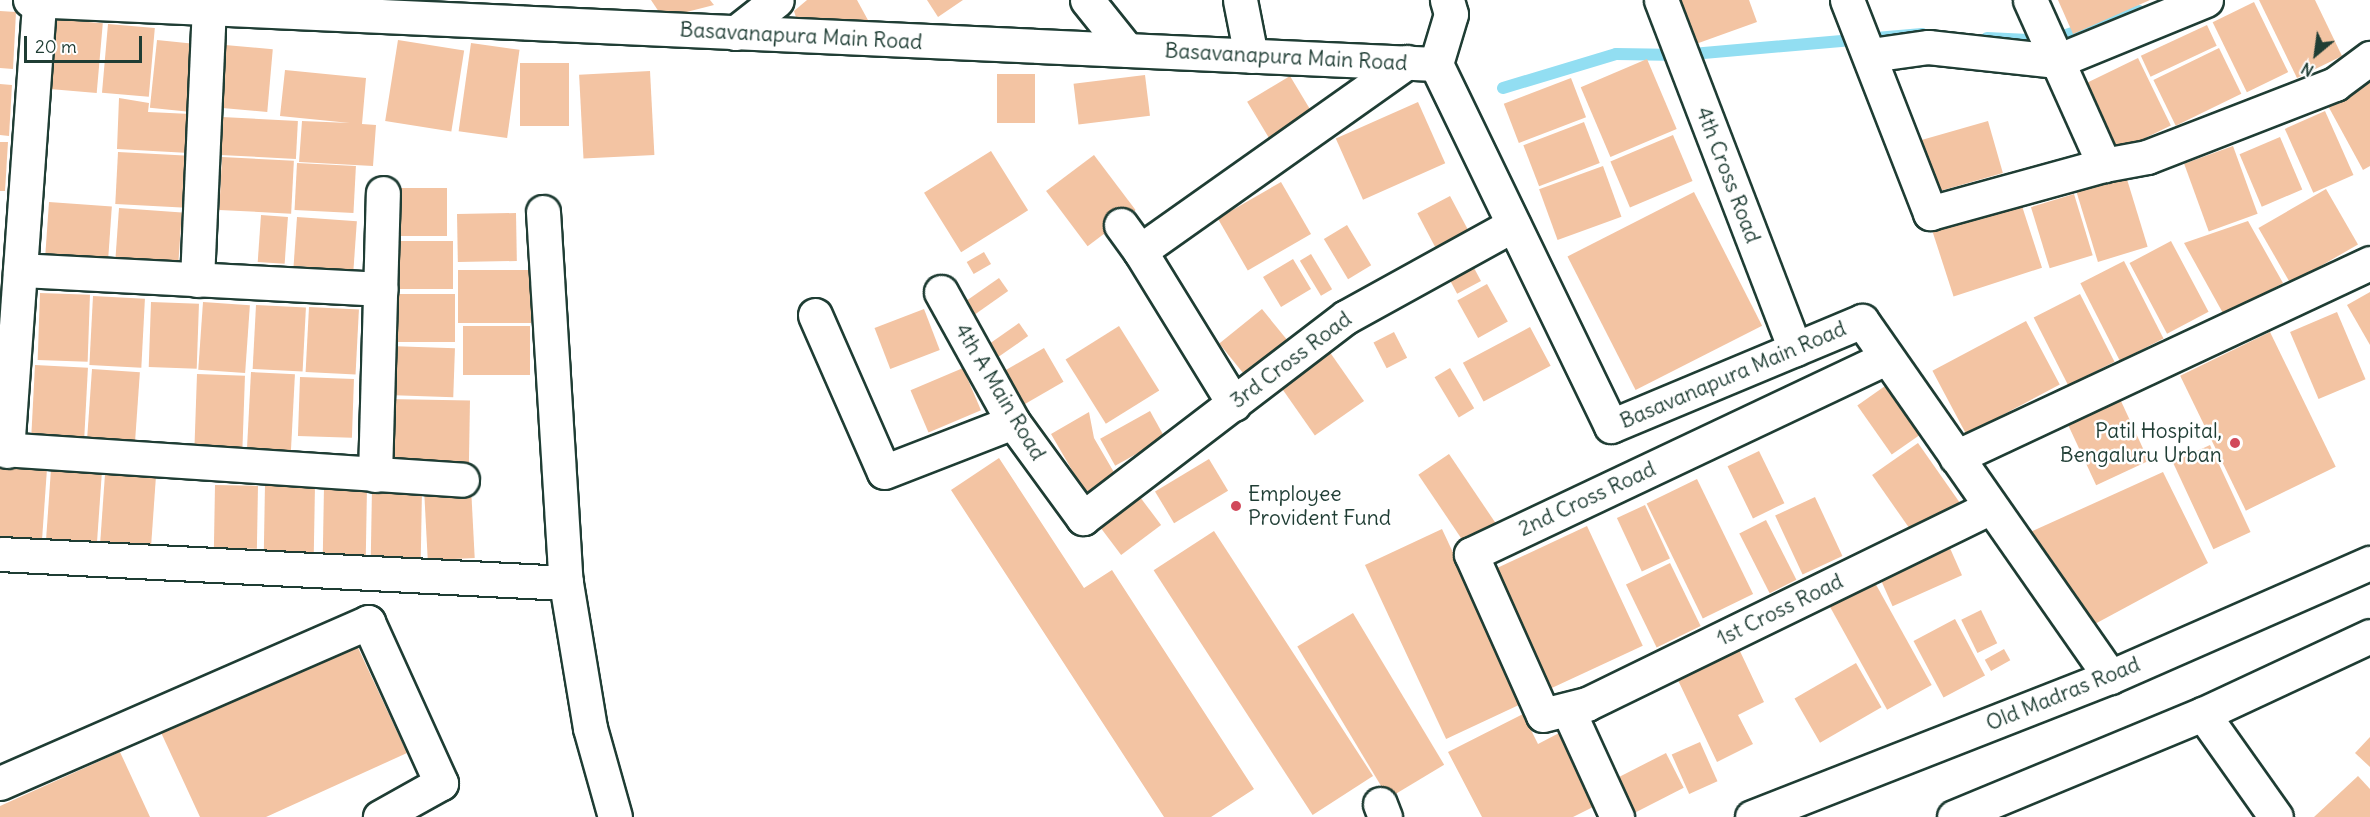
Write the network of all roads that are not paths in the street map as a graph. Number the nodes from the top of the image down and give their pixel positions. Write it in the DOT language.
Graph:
graph roads {
  1 [pos="615,0"];
  2 [pos="777,0"];
  3 [pos="1087,0"];
  4 [pos="1240,0"];
  5 [pos="1447,0"];
  6 [pos="1661,0"];
  7 [pos="1847,0"];
  8 [pos="2030,0"];
  9 [pos="2206,0"];
  10 [pos="34,1"];
  11 [pos="81,2"];
  12 [pos="209,9"];
  13 [pos="591,26"];
  14 [pos="735,33"];
  15 [pos="1127,50"];
  16 [pos="1871,55"];
  17 [pos="1251,56"];
  18 [pos="2370,58"];
  19 [pos="2057,61"];
  20 [pos="1421,63"];
  21 [pos="2104,165"];
  22 [pos="383,193"];
  23 [pos="543,212"];
  24 [pos="1513,225"];
  25 [pos="2370,263"];
  26 [pos="20,270"];
  27 [pos="197,280"];
  28 [pos="380,290"];
  29 [pos="941,292"];
  30 [pos="815,315"];
  31 [pos="1795,349"];
  32 [pos="1886,358"];
  33 [pos="1234,404"];
  34 [pos="1013,422"];
  35 [pos="4,450"];
  36 [pos="1956,457"];
  37 [pos="375,475"];
  38 [pos="462,480"];
  39 [pos="1991,507"];
  40 [pos="1083,518"];
  41 [pos="0,554"];
  42 [pos="2370,563"];
  43 [pos="566,583"];
  44 [pos="2370,636"];
  45 [pos="2110,676"];
  46 [pos="1568,710"];
  47 [pos="2203,714"];
  48 [pos="0,783"];
  49 [pos="380,817"];
  50 [pos="615,817"];
  51 [pos="1617,817"];
  52 [pos="1752,817"];
  53 [pos="1954,817"];
  54 [pos="2276,817"];
  1 -- 13 [label="main road"];
  2 -- 14 [label="main road"];
  3 -- 15 [label="main road"];
  4 -- 17 [label="main road"];
  5 -- 20 [label="main road"];
  6 -- 31 [label="main road, 4th Cross Road"];
  7 -- 16 [label="main road"];
  8 -- 19 [label="main road"];
  9 -- 19 [label="main road"];
  10 -- 11 [label="main road, Basavanapura Main Road"];
  10 -- 26 [label="main road"];
  11 -- 12 [label="main road, Basavanapura Main Road"];
  12 -- 13 [label="main road, Basavanapura Main Road"];
  12 -- 27 [label="main road"];
  13 -- 14 [label="main road, Basavanapura Main Road"];
  14 -- 15 [label="main road, Basavanapura Main Road"];
  15 -- 17 [label="main road, Basavanapura Main Road"];
  16 -- 19 [label="main road"];
  16 -- 21 [label="main road"];
  17 -- 20 [label="main road, Basavanapura Main Road"];
  18 -- 21 [label="main road"];
  19 -- 21 [label="main road"];
  20 -- 24 [label="main road, Basavanapura Main Road"];
  20 -- 33 [label="main road"];
  22 -- 28 [label="main road"];
  23 -- 43 [label="main road"];
  24 -- 31 [label="main road, Basavanapura Main Road"];
  24 -- 33 [label="main road, 3rd Cross Road"];
  25 -- 36 [label="main road"];
  26 -- 27 [label="main road"];
  26 -- 35 [label="main road"];
  27 -- 28 [label="main road"];
  28 -- 37 [label="main road"];
  29 -- 34 [label="main road, 4th A Main Road"];
  30 -- 34 [label="main road"];
  31 -- 32 [label="main road, Basavanapura Main Road"];
  32 -- 36 [label="main road, Basavanapura Main Road"];
  32 -- 46 [label="main road, 2nd Cross Road"];
  33 -- 40 [label="main road, 3rd Cross Road"];
  34 -- 40 [label="main road, 4th A Main Road"];
  35 -- 37 [label="main road"];
  36 -- 39 [label="main road, Basavanapura Main Road"];
  37 -- 38 [label="main road"];
  39 -- 45 [label="main road, Basavanapura Main Road"];
  39 -- 46 [label="main road, 1st Cross Road"];
  41 -- 43 [label="main road"];
  42 -- 45 [label="main road, Old Madras Road"];
  43 -- 50 [label="main road"];
  44 -- 47 [label="main road"];
  45 -- 52 [label="main road, Old Madras Road"];
  46 -- 51 [label="main road"];
  47 -- 53 [label="main road"];
  47 -- 54 [label="main road"];
  48 -- 49 [label="main road"];
}
